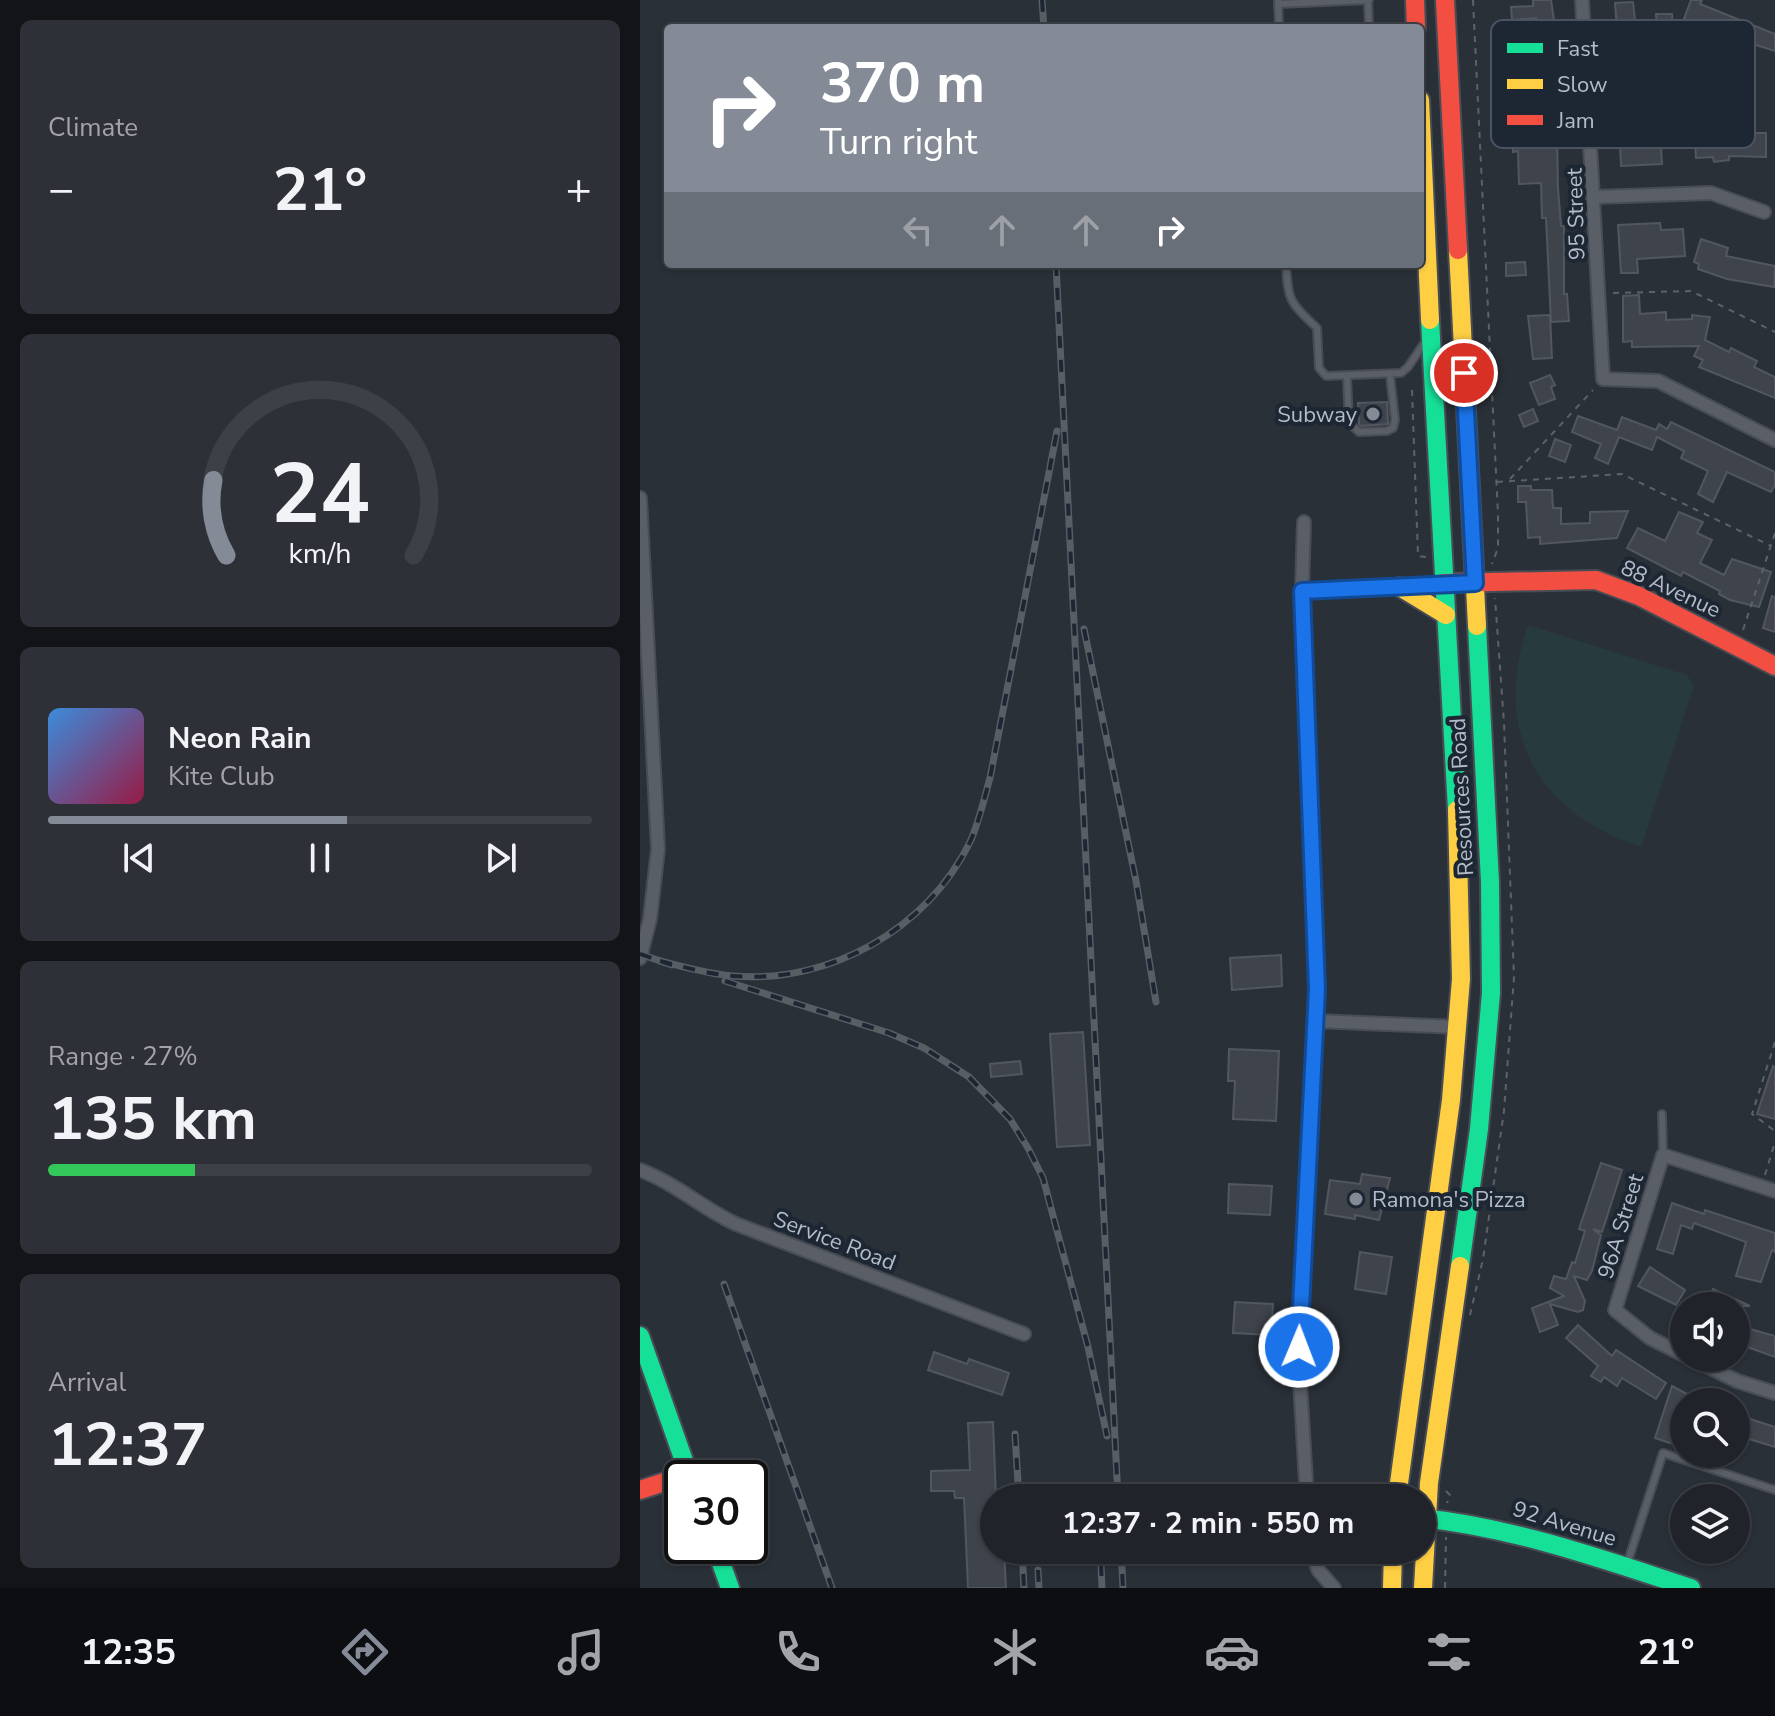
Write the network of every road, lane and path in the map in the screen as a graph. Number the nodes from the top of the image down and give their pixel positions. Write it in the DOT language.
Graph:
graph roads {
  1 [pos="1368,0"];
  2 [pos="1415,0"];
  3 [pos="1445,0"];
  4 [pos="1473,0"];
  5 [pos="1582,0"];
  6 [pos="1278,2"];
  7 [pos="1583,20"];
  8 [pos="1279,24"];
  9 [pos="1369,24"];
  10 [pos="1416,24"];
  11 [pos="1592,148"];
  12 [pos="1595,197"];
  13 [pos="1424,198"];
  14 [pos="1764,212"];
  15 [pos="1286,268"];
  16 [pos="1598,293"];
  17 [pos="1775,332"];
  18 [pos="1431,333"];
  19 [pos="1390,375"];
  20 [pos="1347,377"];
  21 [pos="1603,379"];
  22 [pos="1412,390"];
  23 [pos="1775,440"];
  24 [pos="1509,480"];
  25 [pos="1497,482"];
  26 [pos="640,498"];
  27 [pos="1304,522"];
  28 [pos="1775,533"];
  29 [pos="1771,546"];
  30 [pos="1418,556"];
  31 [pos="1491,561"];
  32 [pos="1443,583"];
  33 [pos="1475,583"];
  34 [pos="1400,587"];
  35 [pos="1302,591"];
  36 [pos="1446,615"];
  37 [pos="1737,647"];
  38 [pos="1775,666"];
  39 [pos="640,958"];
  40 [pos="1316,1021"];
  41 [pos="1457,1027"];
  42 [pos="1775,1042"];
  43 [pos="1662,1114"];
  44 [pos="1775,1131"];
  45 [pos="1775,1142"];
  46 [pos="1663,1155"];
  47 [pos="640,1170"];
  48 [pos="1768,1189"];
  49 [pos="1024,1334"];
  50 [pos="640,1336"];
  51 [pos="1670,1348"];
  52 [pos="1719,1372"];
  53 [pos="1775,1393"];
  54 [pos="684,1460"];
  55 [pos="664,1483"];
  56 [pos="1306,1484"];
  57 [pos="1399,1484"];
  58 [pos="1429,1484"];
  59 [pos="640,1490"];
  60 [pos="1775,1490"];
  61 [pos="1436,1520"];
  62 [pos="1446,1542"];
  63 [pos="721,1564"];
  64 [pos="1316,1564"];
  65 [pos="1393,1564"];
  66 [pos="1423,1564"];
  67 [pos="1626,1567"];
  68 [pos="730,1588"];
  69 [pos="1334,1588"];
  70 [pos="1392,1588"];
  71 [pos="1423,1588"];
  72 [pos="1445,1588"];
  73 [pos="1691,1588"];
  1 -- 6 [label="lane"];
  1 -- 9 [label="lane"];
  2 -- 10 [label="main road"];
  3 -- 33 [label="main road, Resources Road"];
  4 -- 25 [label="path"];
  5 -- 7 [label="street, 95 Street"];
  6 -- 8 [label="lane"];
  11 -- 12 [label="street, 95 Street"];
  12 -- 14 [label="street"];
  12 -- 16 [label="street, 95 Street"];
  13 -- 18 [label="main road, Resources Road"];
  15 -- 20 [label="lane"];
  16 -- 17 [label="path"];
  16 -- 21 [label="street, 95 Street"];
  18 -- 19 [label="lane"];
  18 -- 32 [label="main road, Resources Road"];
  19 -- 20 [label="lane"];
  19 -- 20 [label="lane"];
  21 -- 23 [label="street"];
  21 -- 24 [label="path"];
  22 -- 30 [label="path"];
  24 -- 25 [label="path"];
  24 -- 29 [label="path"];
  25 -- 31 [label="path"];
  26 -- 39 [label="street"];
  27 -- 35 [label="street"];
  28 -- 29 [label="path"];
  29 -- 37 [label="path"];
  32 -- 33 [label="main road, 88 Avenue"];
  32 -- 34 [label="street"];
  32 -- 36 [label="main road, Resources Road"];
  33 -- 37 [label="main road, 88 Avenue"];
  33 -- 58 [label="main road, Resources Road"];
  34 -- 35 [label="street"];
  34 -- 36 [label="main road"];
  35 -- 40 [label="street"];
  36 -- 41 [label="main road, Resources Road"];
  37 -- 38 [label="main road, 88 Avenue"];
  40 -- 41 [label="street"];
  40 -- 56 [label="street"];
  41 -- 57 [label="main road, Resources Road"];
  42 -- 44 [label="path"];
  43 -- 46 [label="lane"];
  45 -- 48 [label="path"];
  46 -- 48 [label="street"];
  46 -- 51 [label="street, 96A Street"];
  47 -- 49 [label="street, Service Road"];
  50 -- 54 [label="main road"];
  52 -- 53 [label="street"];
  55 -- 59 [label="main road"];
  60 -- 67 [label="lane"];
  61 -- 67 [label="main road, 92 Avenue"];
  62 -- 72 [label="path"];
  63 -- 68 [label="main road"];
  64 -- 69 [label="street"];
  65 -- 70 [label="main road"];
  66 -- 71 [label="main road, Resources Road"];
  67 -- 73 [label="main road, 92 Avenue"];
}
